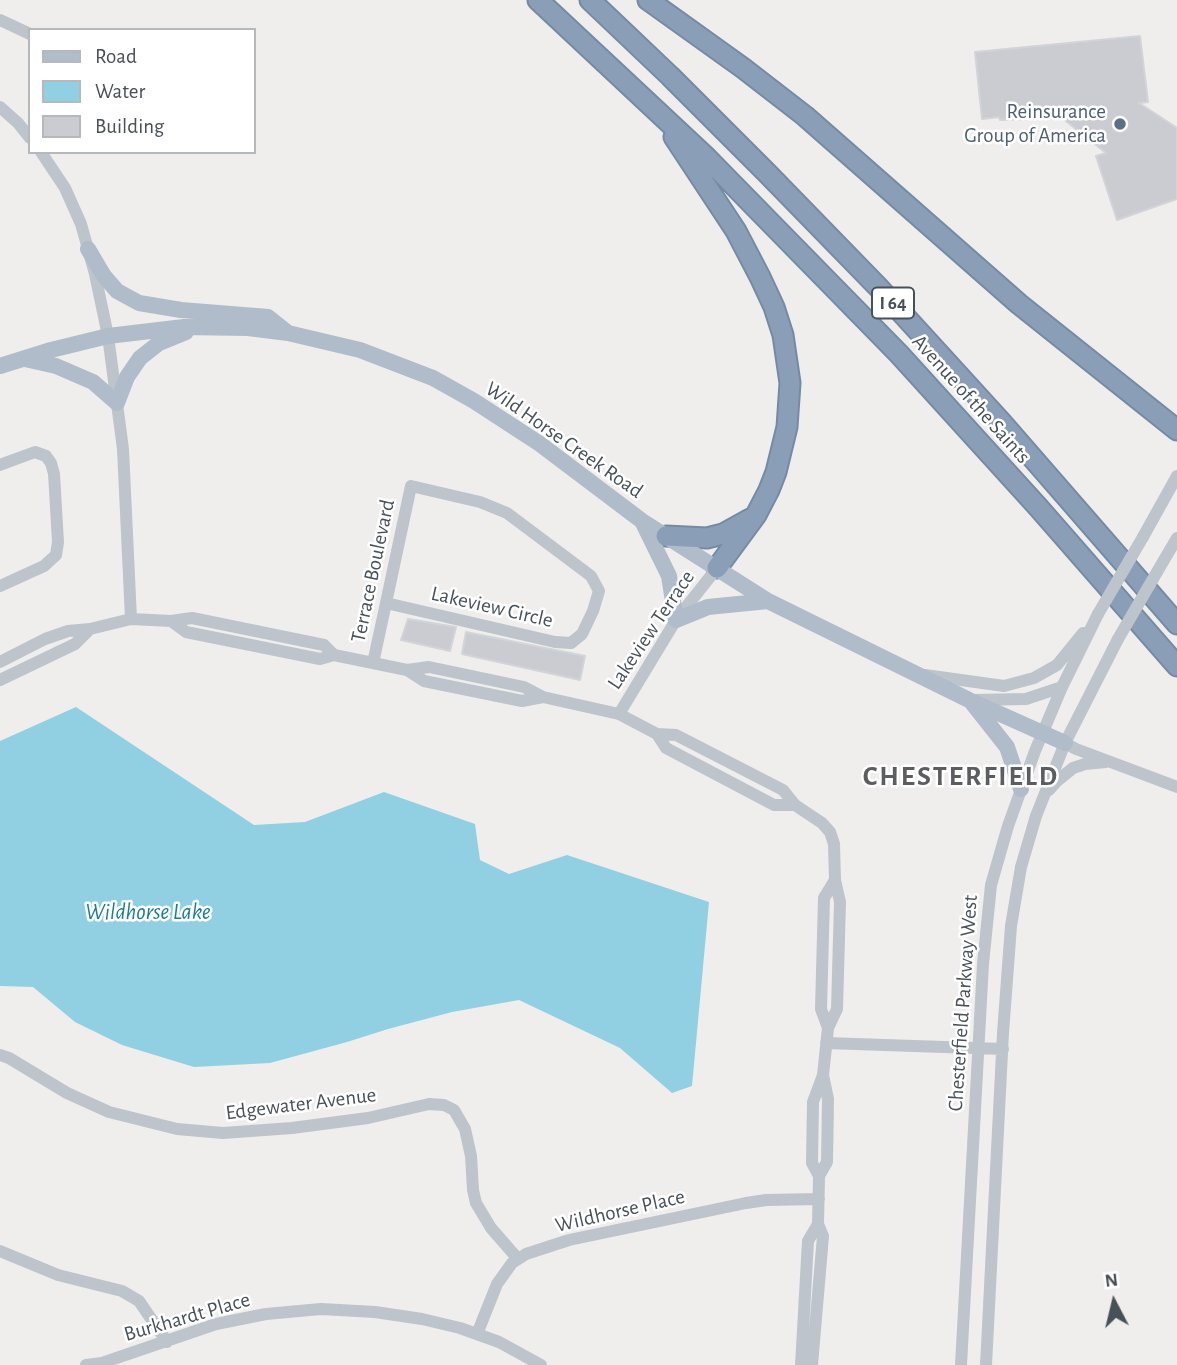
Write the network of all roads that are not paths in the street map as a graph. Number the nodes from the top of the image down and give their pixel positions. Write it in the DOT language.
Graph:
graph roads {
  1 [pos="538,0"];
  2 [pos="590,0"];
  3 [pos="648,0"];
  4 [pos="0,20"];
  5 [pos="28,33"];
  6 [pos="0,107"];
  7 [pos="657,110"];
  8 [pos="28,136"];
  9 [pos="42,154"];
  10 [pos="88,249"];
  11 [pos="198,327"];
  12 [pos="288,333"];
  13 [pos="108,336"];
  14 [pos="23,359"];
  15 [pos="0,366"];
  16 [pos="117,403"];
  17 [pos="1167,414"];
  18 [pos="1177,430"];
  19 [pos="0,465"];
  20 [pos="1177,476"];
  21 [pos="757,515"];
  22 [pos="642,521"];
  23 [pos="666,537"];
  24 [pos="1177,538"];
  25 [pos="717,568"];
  26 [pos="0,586"];
  27 [pos="599,591"];
  28 [pos="768,601"];
  29 [pos="386,603"];
  30 [pos="131,619"];
  31 [pos="676,620"];
  32 [pos="1177,624"];
  33 [pos="1091,626"];
  34 [pos="90,629"];
  35 [pos="0,662"];
  36 [pos="373,663"];
  37 [pos="1177,666"];
  38 [pos="915,673"];
  39 [pos="0,680"];
  40 [pos="1062,687"];
  41 [pos="969,700"];
  42 [pos="619,714"];
  43 [pos="1042,732"];
  44 [pos="1065,743"];
  45 [pos="1110,762"];
  46 [pos="1177,786"];
  47 [pos="1021,789"];
  48 [pos="1043,797"];
  49 [pos="825,1043"];
  50 [pos="978,1048"];
  51 [pos="1003,1049"];
  52 [pos="0,1055"];
  53 [pos="819,1199"];
  54 [pos="818,1224"];
  55 [pos="0,1251"];
  56 [pos="518,1259"];
  57 [pos="477,1334"];
  58 [pos="167,1342"];
  59 [pos="86,1365"];
  60 [pos="541,1365"];
  61 [pos="801,1365"];
  62 [pos="811,1365"];
  63 [pos="961,1365"];
  64 [pos="986,1365"];
  1 -- 7 [label="highway, Avenue of the Saints / I 64"];
  2 -- 32 [label="highway, Avenue of the Saints / I 64"];
  3 -- 17 [label="highway"];
  4 -- 5 [label="street"];
  6 -- 8 [label="street"];
  7 -- 21 [label="highway"];
  7 -- 37 [label="highway, Avenue of the Saints / I 64"];
  9 -- 10 [label="street"];
  10 -- 12 [label="main road"];
  10 -- 13 [label="street"];
  11 -- 12 [label="main road, Wild Horse Creek Road"];
  11 -- 13 [label="main road, Wild Horse Creek Road"];
  11 -- 16 [label="main road"];
  12 -- 22 [label="main road, Wild Horse Creek Road"];
  13 -- 14 [label="main road, Wild Horse Creek Road"];
  13 -- 16 [label="street"];
  14 -- 15 [label="main road, Wild Horse Creek Road"];
  14 -- 16 [label="main road"];
  16 -- 30 [label="street"];
  17 -- 18 [label="highway"];
  19 -- 26 [label="street"];
  20 -- 33 [label="street, Chesterfield Parkway West, bridge"];
  21 -- 23 [label="highway"];
  21 -- 25 [label="highway"];
  22 -- 23 [label="main road, Wild Horse Creek Road"];
  22 -- 31 [label="main road"];
  23 -- 25 [label="main road, Wild Horse Creek Road"];
  24 -- 44 [label="street, Chesterfield Parkway West, bridge"];
  25 -- 28 [label="main road, Wild Horse Creek Road"];
  25 -- 31 [label="street, Lakeview Terrace"];
  27 -- 29 [label="street, Lakeview Circle"];
  27 -- 29 [label="street, Terrace Boulevard"];
  28 -- 31 [label="main road"];
  28 -- 38 [label="main road, Wild Horse Creek Road"];
  29 -- 36 [label="street, Terrace Boulevard"];
  30 -- 34 [label="street"];
  30 -- 36 [label="street"];
  31 -- 42 [label="street, Lakeview Terrace"];
  33 -- 38 [label="street"];
  33 -- 40 [label="street, Chesterfield Parkway West"];
  34 -- 35 [label="street"];
  34 -- 39 [label="street"];
  36 -- 42 [label="street"];
  38 -- 41 [label="main road, Wild Horse Creek Road"];
  40 -- 41 [label="street"];
  40 -- 43 [label="street, Chesterfield Parkway West"];
  41 -- 43 [label="main road, Wild Horse Creek Road"];
  41 -- 47 [label="main road"];
  42 -- 49 [label="street"];
  43 -- 44 [label="main road, Wild Horse Creek Road"];
  43 -- 47 [label="street, Chesterfield Parkway West"];
  44 -- 45 [label="street"];
  44 -- 48 [label="street, Chesterfield Parkway West"];
  45 -- 46 [label="street"];
  45 -- 48 [label="street"];
  47 -- 50 [label="street, Chesterfield Parkway West"];
  48 -- 51 [label="street, Chesterfield Parkway West"];
  49 -- 50 [label="street"];
  49 -- 53 [label="street"];
  50 -- 51 [label="street"];
  50 -- 63 [label="street, Chesterfield Parkway West"];
  51 -- 64 [label="street, Chesterfield Parkway West"];
  52 -- 56 [label="street, Edgewater Avenue"];
  53 -- 54 [label="street"];
  53 -- 56 [label="street, Wildhorse Place"];
  54 -- 61 [label="street"];
  54 -- 62 [label="street"];
  55 -- 58 [label="street"];
  56 -- 57 [label="street, Wildhorse Place"];
  57 -- 58 [label="street, Burkhardt Place"];
  57 -- 60 [label="street, Burkhardt Place"];
  58 -- 59 [label="street, Burkhardt Place"];
}
